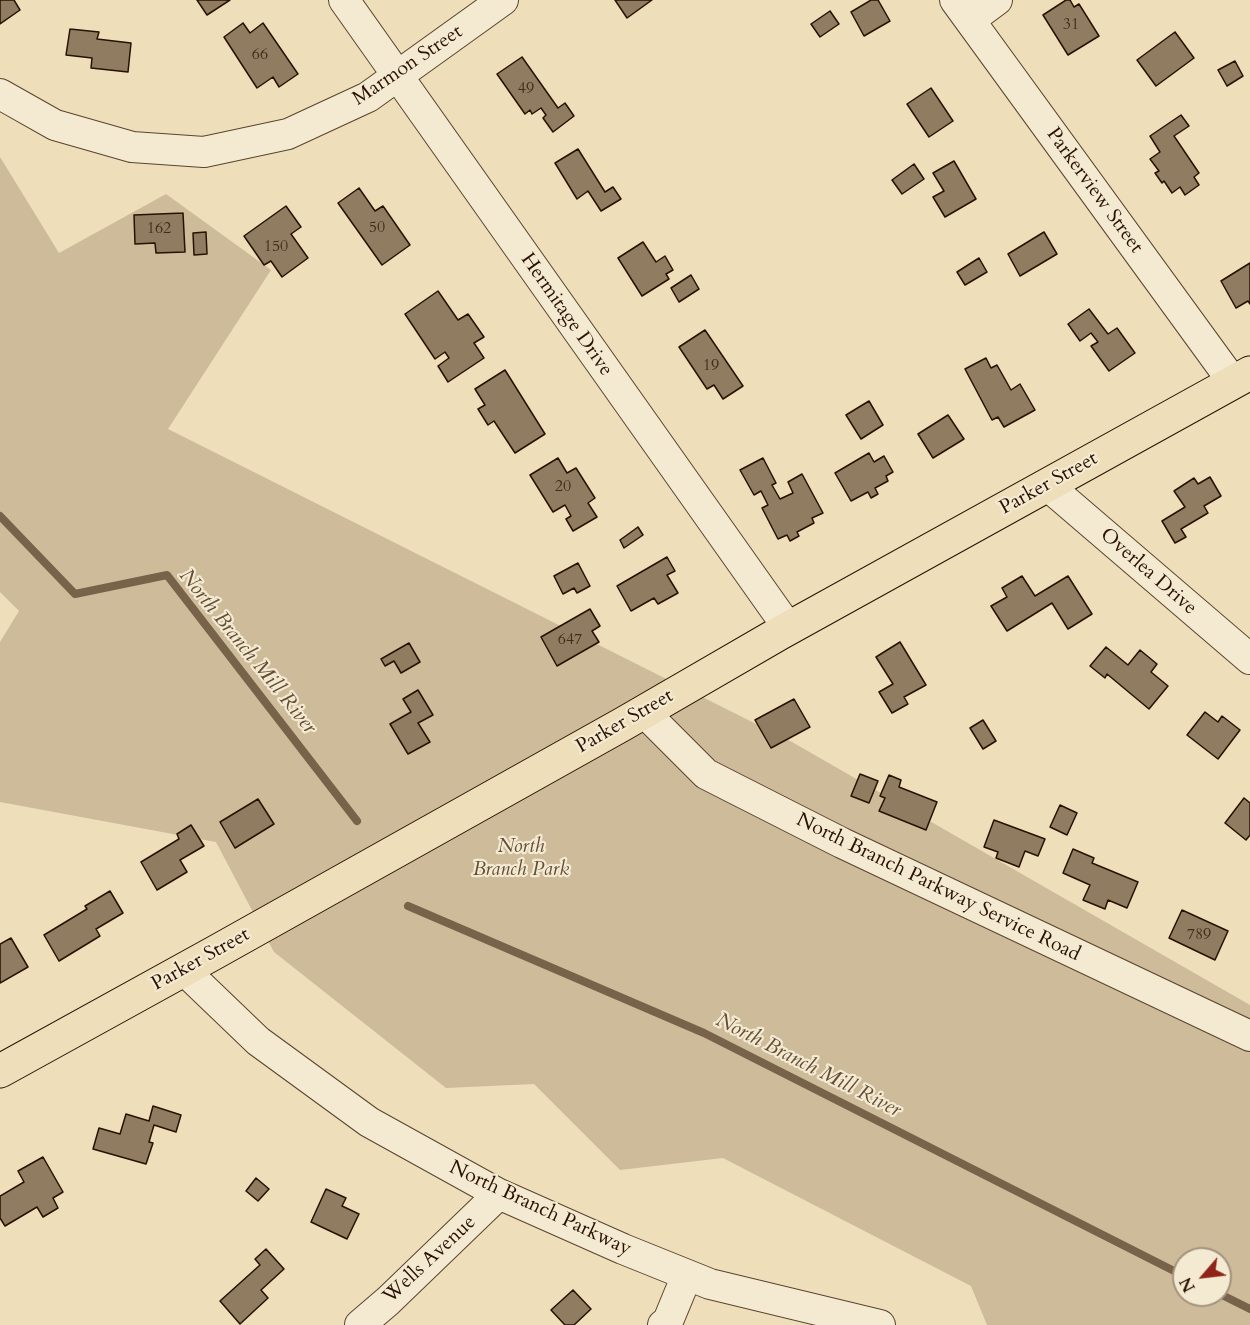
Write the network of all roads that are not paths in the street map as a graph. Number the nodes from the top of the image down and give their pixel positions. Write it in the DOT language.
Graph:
graph roads {
  1 [pos="344,0"];
  2 [pos="503,0"];
  3 [pos="997,0"];
  4 [pos="963,10"];
  5 [pos="397,77"];
  6 [pos="0,94"];
  7 [pos="1241,377"];
  8 [pos="1047,485"];
  9 [pos="789,629"];
  10 [pos="1250,659"];
  11 [pos="644,712"];
  12 [pos="184,970"];
  13 [pos="1250,1036"];
  14 [pos="0,1071"];
  15 [pos="499,1194"];
  16 [pos="687,1275"];
  17 [pos="360,1325"];
  18 [pos="663,1325"];
  19 [pos="880,1325"];
  1 -- 5 [label="street, Hermitage Drive"];
  2 -- 5 [label="street, Marmon Street"];
  3 -- 4 [label="street"];
  4 -- 7 [label="street, Parkerview Street"];
  5 -- 6 [label="street, Marmon Street"];
  5 -- 9 [label="street, Hermitage Drive"];
  7 -- 8 [label="main road, Parker Street"];
  8 -- 9 [label="main road, Parker Street"];
  8 -- 10 [label="street, Overlea Drive"];
  9 -- 11 [label="main road, Parker Street"];
  11 -- 12 [label="main road, Parker Street"];
  11 -- 13 [label="street, North Branch Parkway Service Road"];
  12 -- 14 [label="main road, Parker Street"];
  12 -- 15 [label="street, North Branch Parkway"];
  15 -- 16 [label="street, North Branch Parkway"];
  15 -- 17 [label="street, Wells Avenue"];
  16 -- 18 [label="street"];
  16 -- 19 [label="street, North Branch Parkway"];
}
